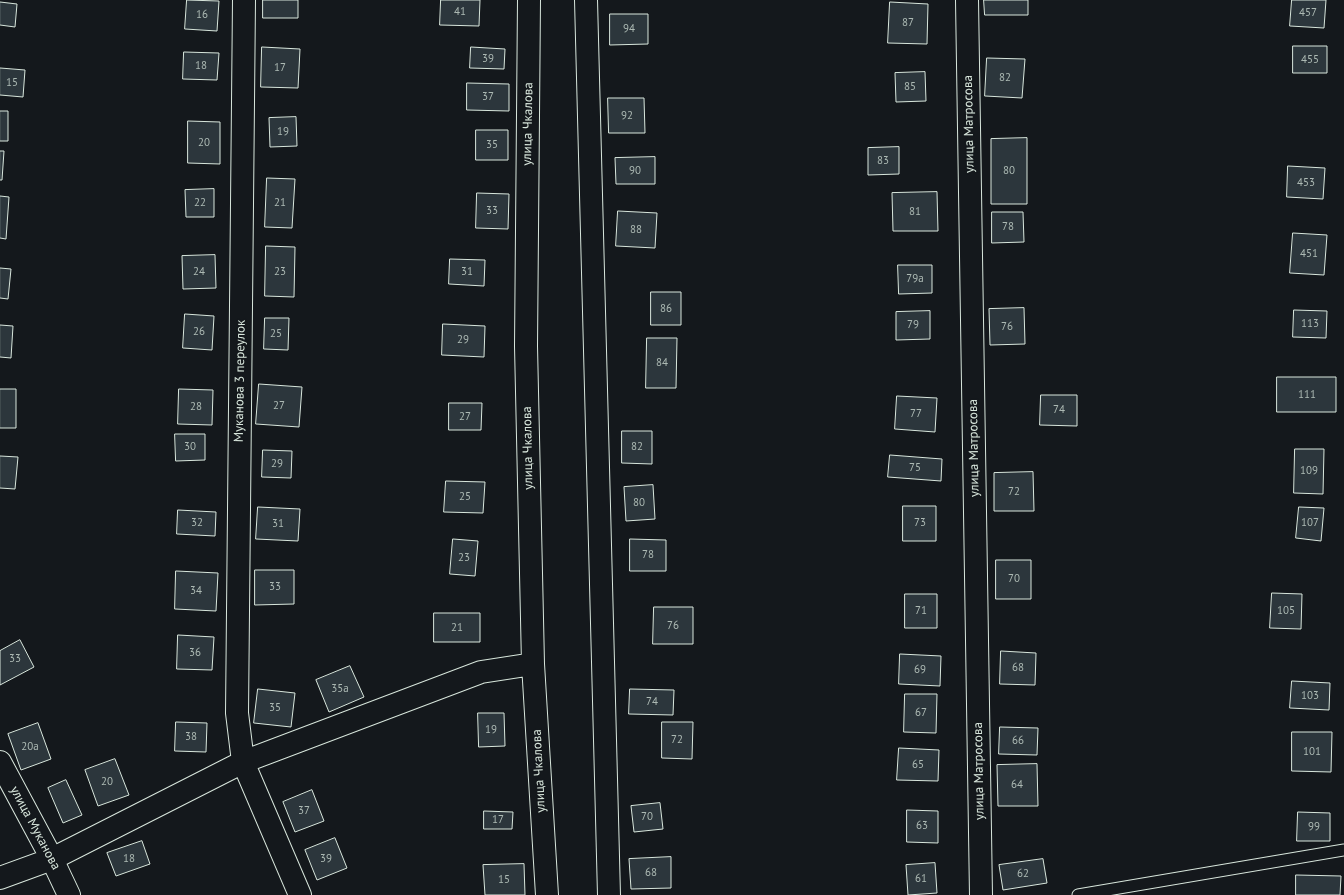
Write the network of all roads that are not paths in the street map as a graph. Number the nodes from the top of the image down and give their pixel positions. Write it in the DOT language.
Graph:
graph roads {
  1 [pos="244,0"];
  2 [pos="529,0"];
  3 [pos="586,0"];
  4 [pos="967,0"];
  5 [pos="533,664"];
  6 [pos="0,762"];
  7 [pos="243,762"];
  8 [pos="1344,850"];
  9 [pos="52,859"];
  10 [pos="0,878"];
  11 [pos="68,895"];
  12 [pos="300,895"];
  13 [pos="547,895"];
  14 [pos="609,895"];
  15 [pos="981,895"];
  16 [pos="1078,895"];
  1 -- 7 [label="street, Муканова 3 переулок"];
  2 -- 5 [label="street, улица Чкалова"];
  3 -- 14 [label="street"];
  4 -- 15 [label="street, улица Матросова"];
  5 -- 7 [label="street"];
  5 -- 13 [label="street, улица Чкалова"];
  6 -- 9 [label="street, улица Муканова"];
  7 -- 9 [label="street"];
  7 -- 12 [label="street, Муканова 3 переулок"];
  8 -- 16 [label="lane"];
  9 -- 10 [label="street"];
  9 -- 11 [label="street, улица Муканова"];
}
